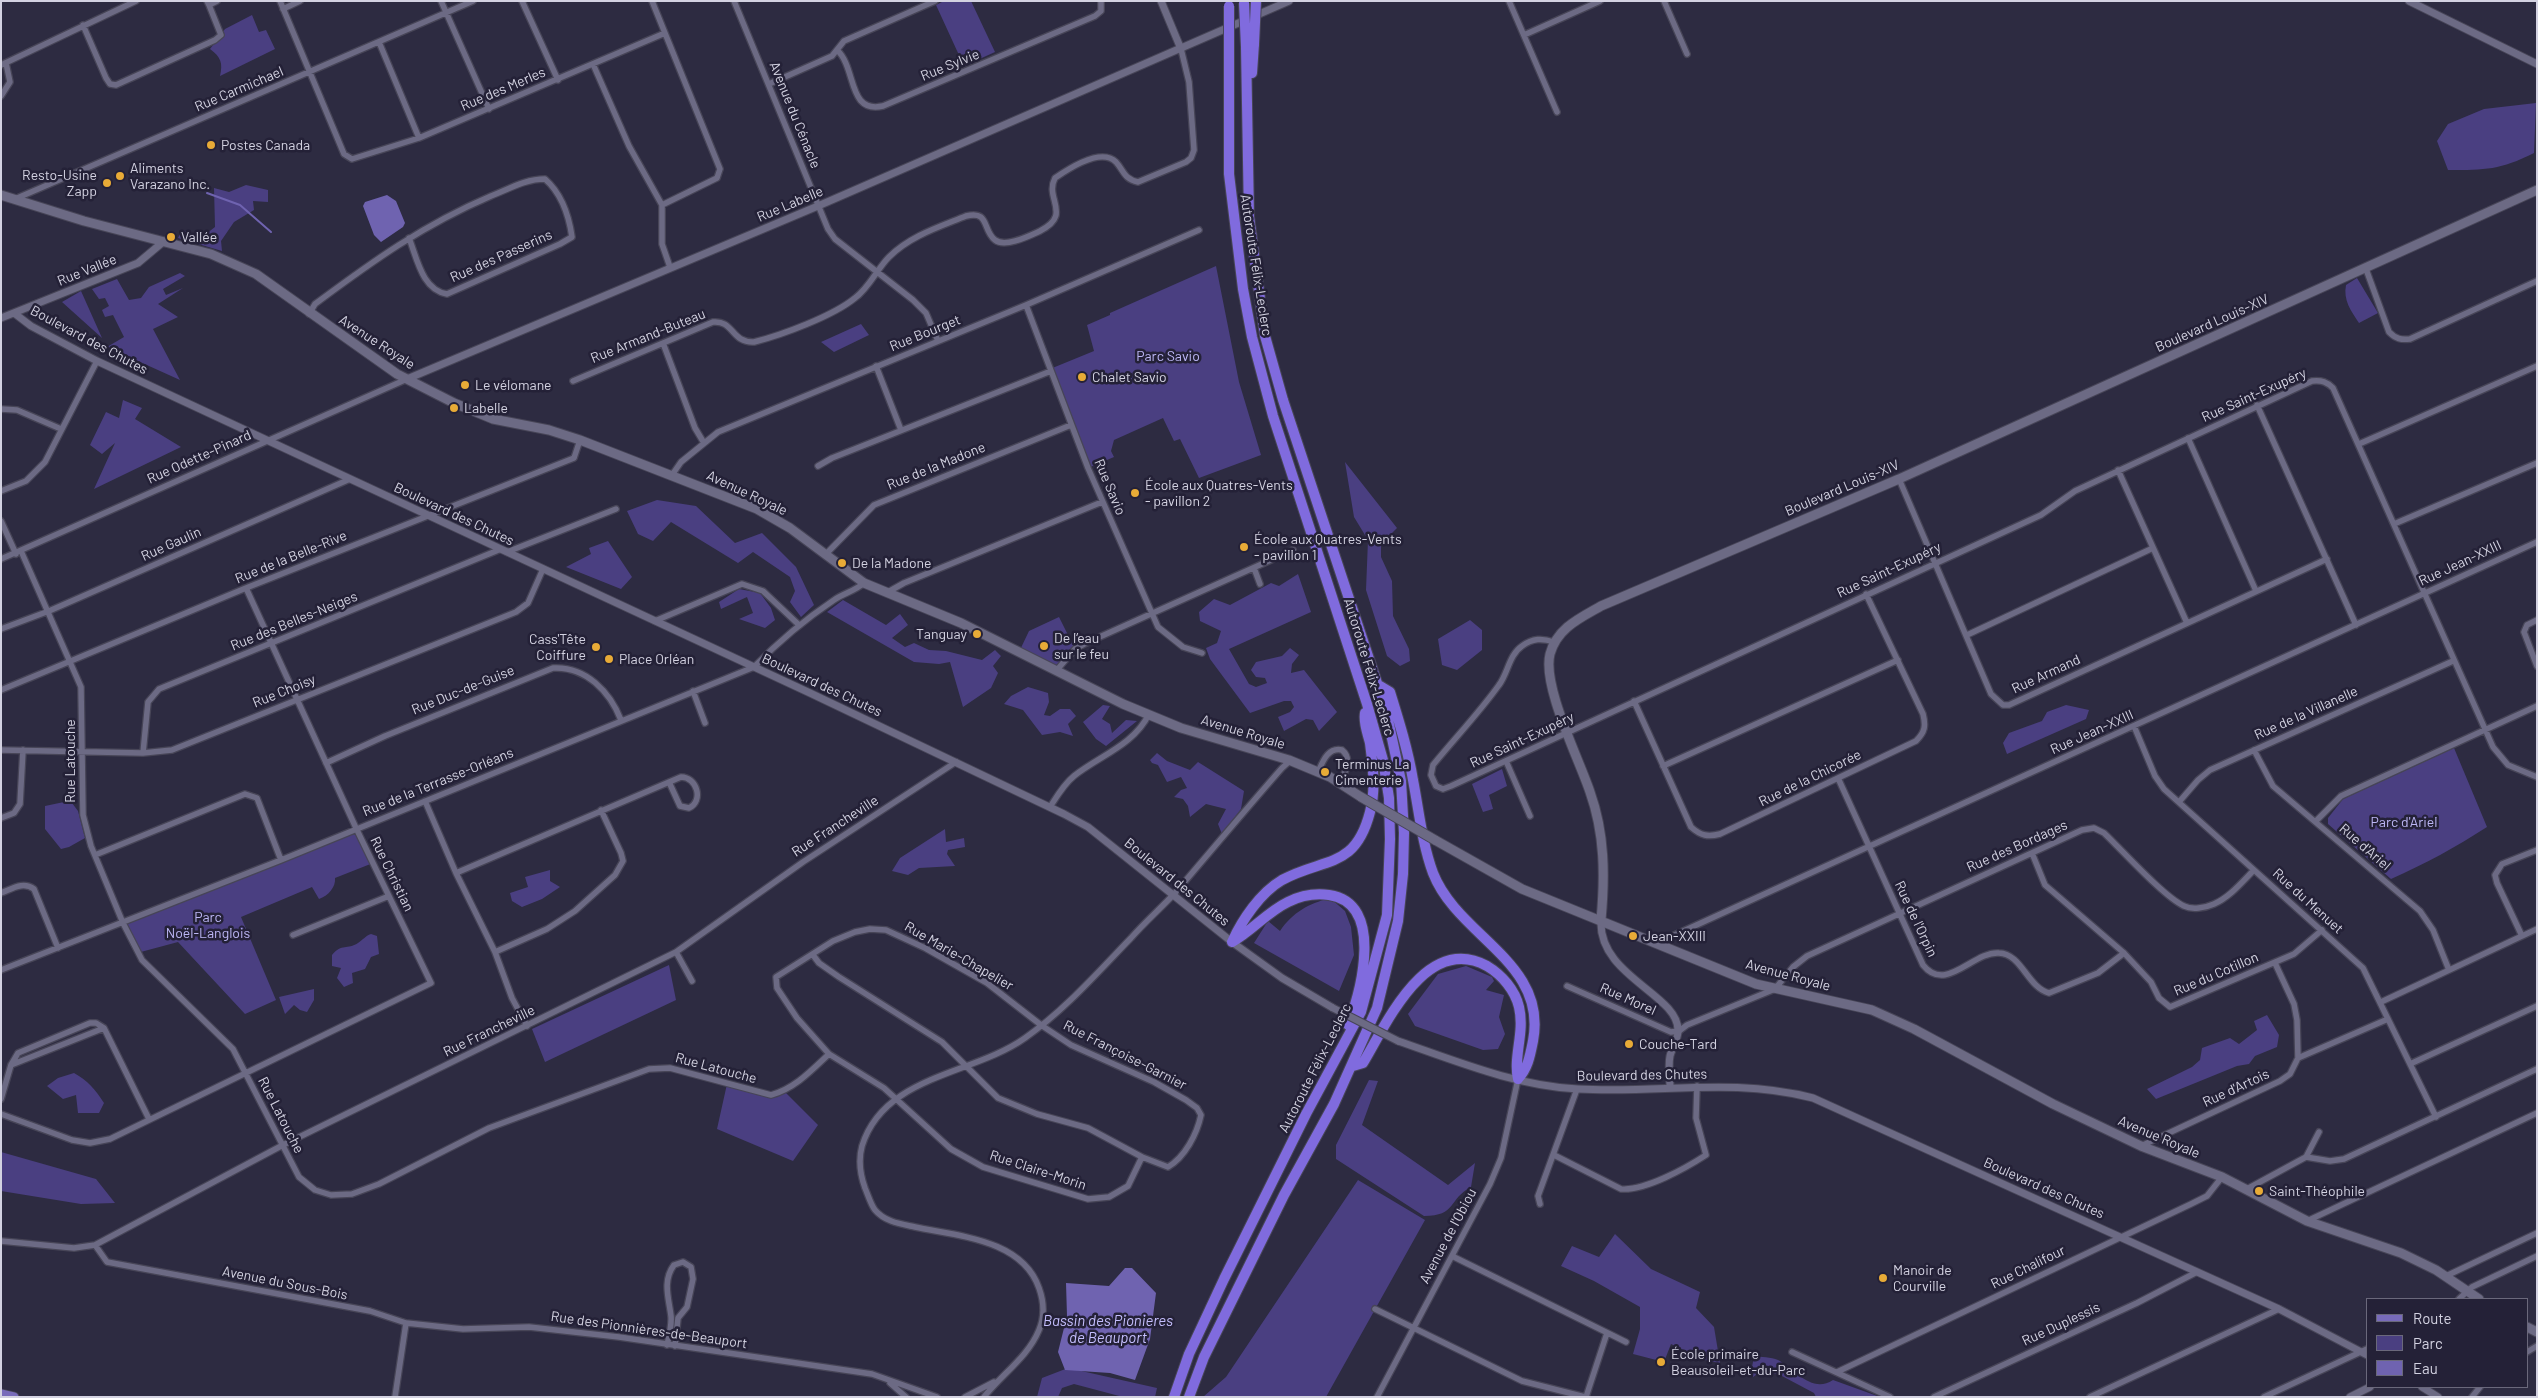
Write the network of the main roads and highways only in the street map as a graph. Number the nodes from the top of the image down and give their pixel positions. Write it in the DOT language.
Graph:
graph roads {
  1 [pos="1256,1"];
  2 [pos="1244,2"];
  3 [pos="1228,3"];
  4 [pos="1250,46"];
  5 [pos="2537,190"];
  6 [pos="1,195"];
  7 [pos="1380,686"];
  8 [pos="1367,704"];
  9 [pos="1601,920"];
  10 [pos="1335,1059"];
  11 [pos="1353,1066"];
  12 [pos="2478,1298"];
  13 [pos="1175,1393"];
  14 [pos="1,1394"];
  15 [pos="1190,1394"];
  16 [pos="14,1397"];
  1 -- 4 [label="highway, bridge"];
  2 -- 4 [label="highway, Autoroute Félix-Leclerc, bridge"];
  3 -- 8 [label="highway, Autoroute Félix-Leclerc, bridge"];
  4 -- 7 [label="highway, Autoroute Félix-Leclerc"];
  5 -- 9 [label="main road, Boulevard Louis-XIV"];
  6 -- 9 [label="main road, Avenue Royale, bridge"];
  7 -- 11 [label="highway, Autoroute Félix-Leclerc"];
  7 -- 11 [label="highway"];
  8 -- 10 [label="highway, Autoroute Félix-Leclerc"];
  8 -- 10 [label="highway"];
  9 -- 12 [label="main road, Avenue Royale"];
  10 -- 13 [label="highway, Autoroute Félix-Leclerc"];
  11 -- 15 [label="highway, Autoroute Félix-Leclerc"];
  14 -- 16 [label="main road"];
}
